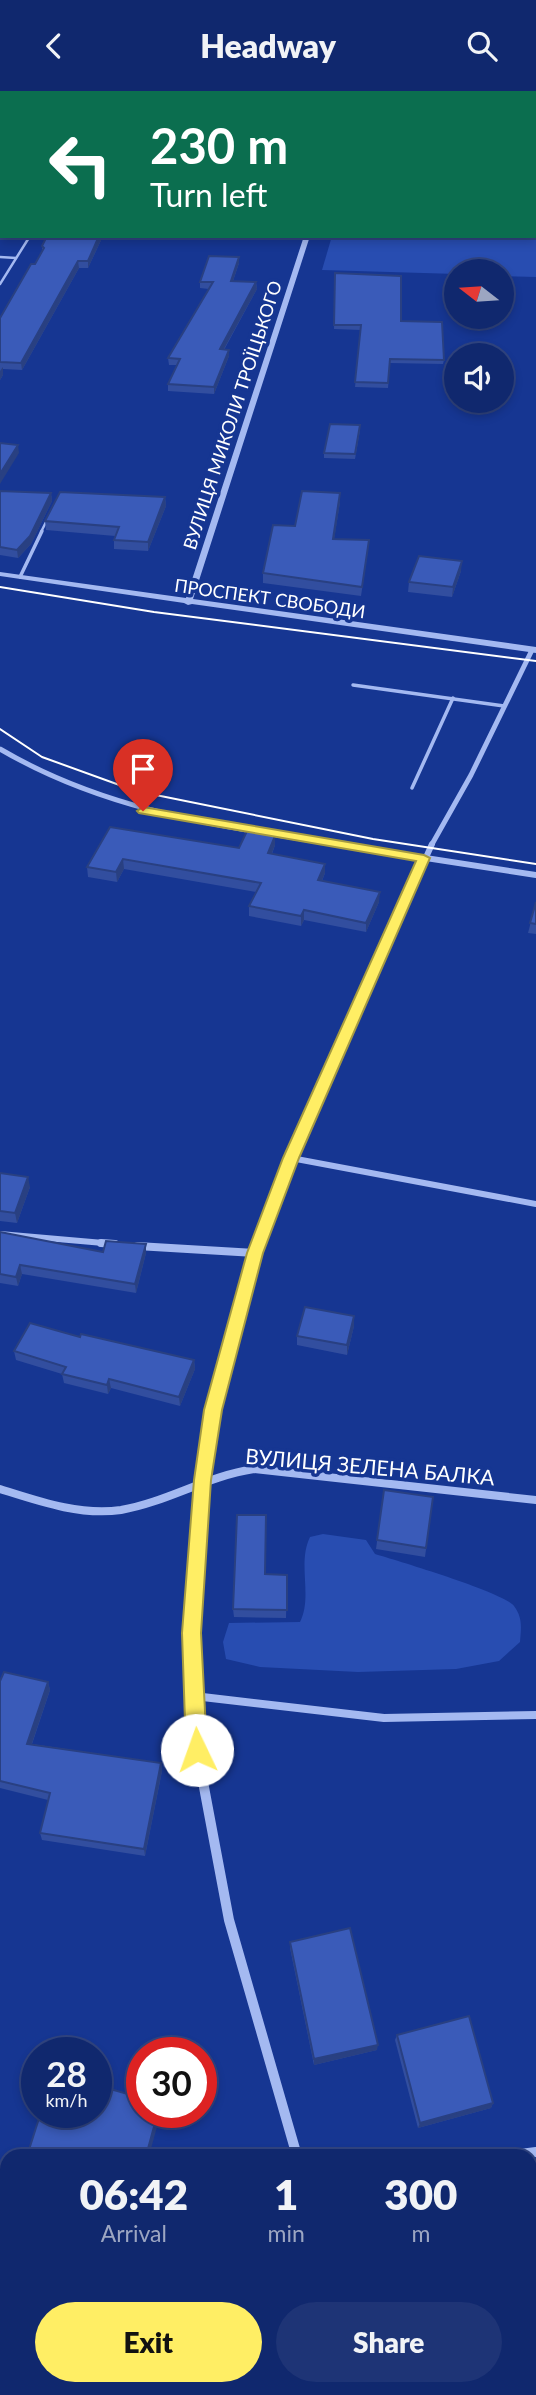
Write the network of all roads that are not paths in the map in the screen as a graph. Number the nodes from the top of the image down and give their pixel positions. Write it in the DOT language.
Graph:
graph roads {
  1 [pos="29,238"];
  2 [pos="306,238"];
  3 [pos="0,257"];
  4 [pos="16,258"];
  5 [pos="0,283"];
  6 [pos="48,519"];
  7 [pos="0,574"];
  8 [pos="20,577"];
  9 [pos="188,603"];
  10 [pos="534,650"];
  11 [pos="353,685"];
  12 [pos="453,698"];
  13 [pos="505,706"];
  14 [pos="0,749"];
  15 [pos="412,787"];
  16 [pos="424,858"];
  17 [pos="536,875"];
  18 [pos="291,1158"];
  19 [pos="536,1204"];
  20 [pos="0,1234"];
  21 [pos="119,1244"];
  22 [pos="132,1245"];
  23 [pos="255,1253"];
  24 [pos="202,1480"];
  25 [pos="0,1489"];
  26 [pos="536,1500"];
  27 [pos="194,1696"];
  28 [pos="536,1715"];
  29 [pos="295,2149"];
  1 -- 4 [label="street"];
  2 -- 9 [label="street, ВУЛИЦЯ МИКОЛИ ТРОЇЦЬКОГО"];
  3 -- 4 [label="street"];
  4 -- 5 [label="street"];
  6 -- 8 [label="lane"];
  7 -- 8 [label="street, ПРОСПЕКТ СВОБОДИ"];
  8 -- 9 [label="street, ПРОСПЕКТ СВОБОДИ"];
  9 -- 10 [label="street, ПРОСПЕКТ СВОБОДИ"];
  10 -- 13 [label="street"];
  11 -- 12 [label="lane"];
  12 -- 13 [label="lane"];
  12 -- 15 [label="lane"];
  13 -- 16 [label="street"];
  14 -- 16 [label="street"];
  16 -- 17 [label="street"];
  16 -- 18 [label="street"];
  18 -- 19 [label="street"];
  18 -- 23 [label="street"];
  20 -- 21 [label="street"];
  22 -- 23 [label="street"];
  23 -- 24 [label="street"];
  24 -- 25 [label="street, ВУЛИЦЯ ЗЕЛЕНА БАЛКА"];
  24 -- 26 [label="street, ВУЛИЦЯ ЗЕЛЕНА БАЛКА"];
  24 -- 27 [label="street"];
  27 -- 28 [label="street"];
  27 -- 29 [label="street"];
}
